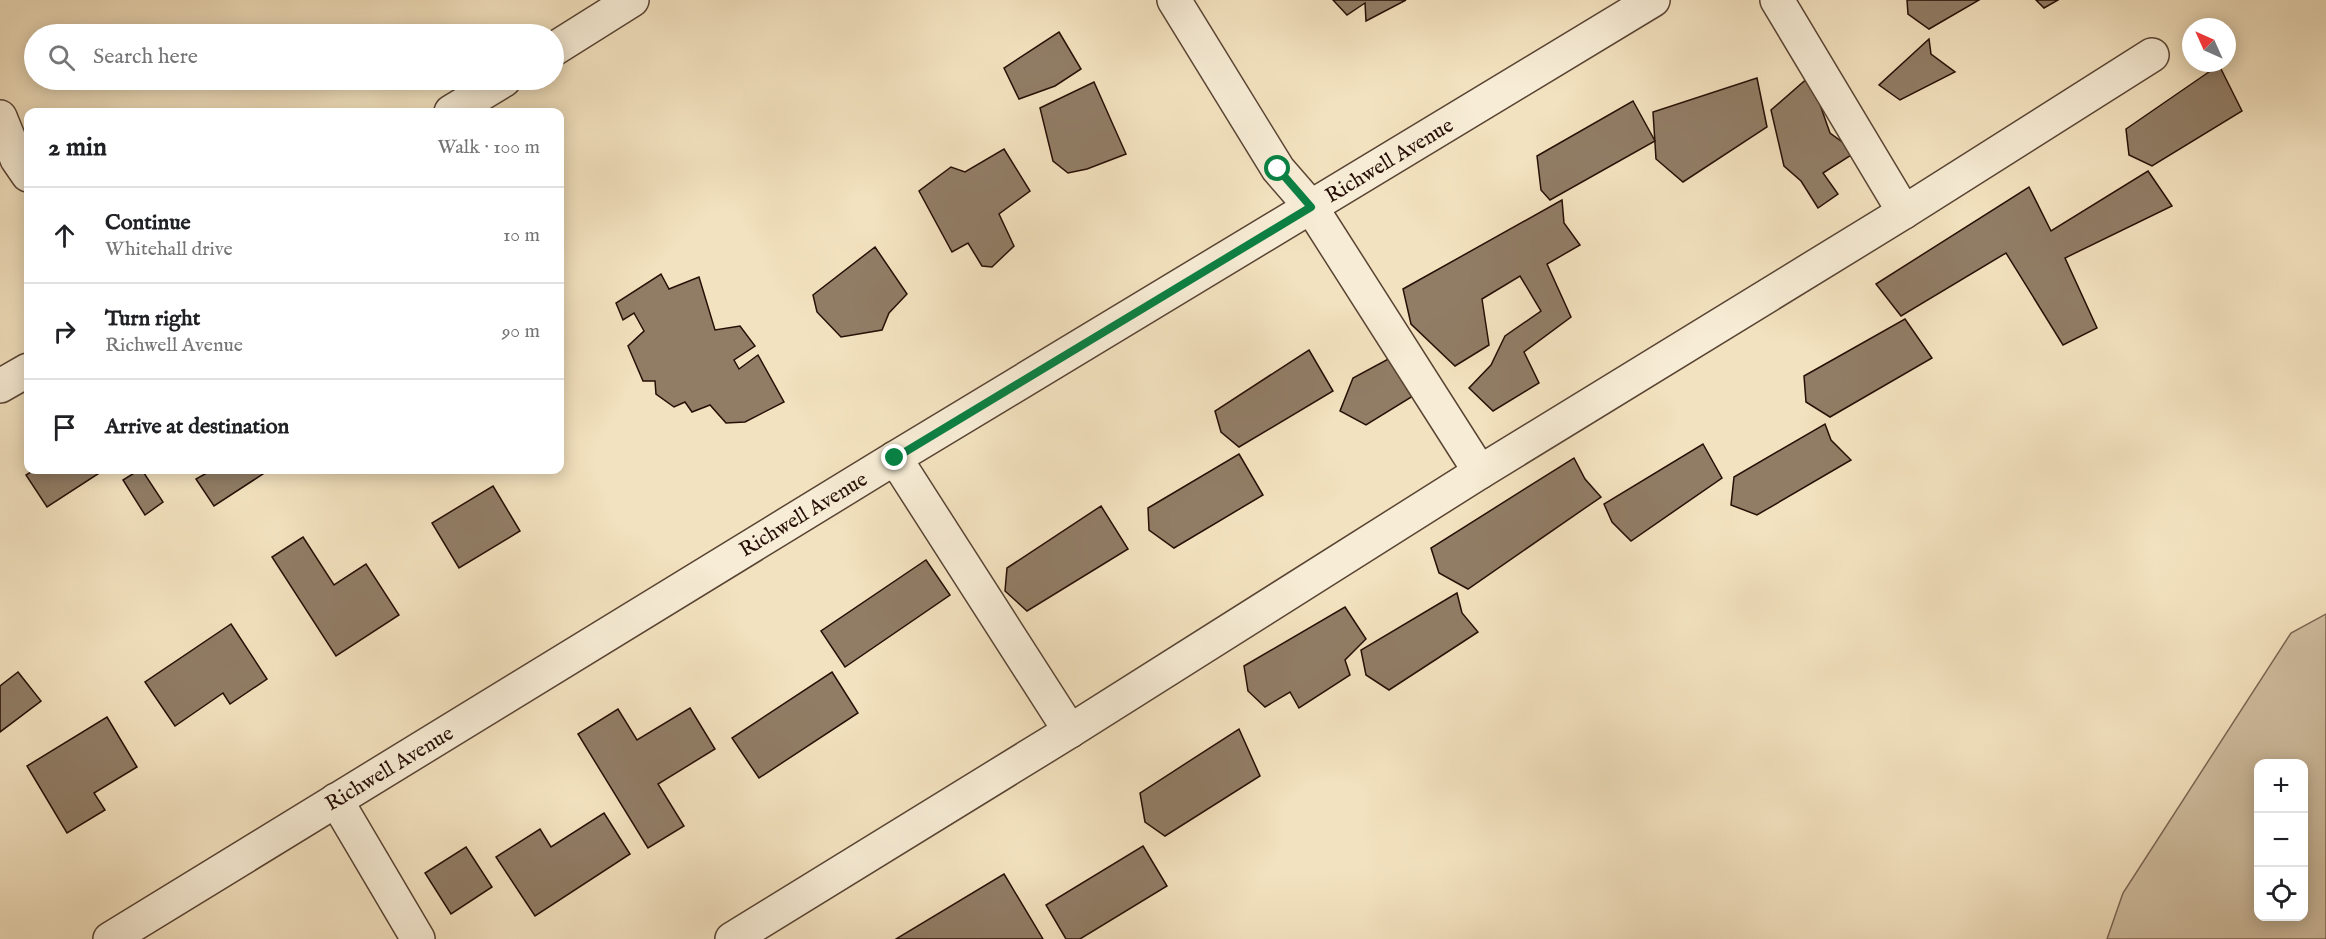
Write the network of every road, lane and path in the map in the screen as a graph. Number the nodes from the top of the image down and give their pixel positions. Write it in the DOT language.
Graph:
graph roads {
  1 [pos="632,0"];
  2 [pos="1174,0"];
  3 [pos="1653,0"];
  4 [pos="1777,0"];
  5 [pos="564,43"];
  6 [pos="2152,55"];
  7 [pos="487,90"];
  8 [pos="458,108"];
  9 [pos="0,117"];
  10 [pos="24,169"];
  11 [pos="1311,207"];
  12 [pos="1904,212"];
  13 [pos="24,372"];
  14 [pos="0,386"];
  15 [pos="895,458"];
  16 [pos="1480,472"];
  17 [pos="1070,731"];
  18 [pos="336,800"];
  19 [pos="110,939"];
  20 [pos="418,939"];
  21 [pos="732,939"];
  1 -- 5 [label="street"];
  2 -- 11 [label="street"];
  3 -- 11 [label="street, Richwell Avenue"];
  4 -- 12 [label="street"];
  6 -- 12 [label="street"];
  7 -- 8 [label="street"];
  9 -- 10 [label="street"];
  11 -- 15 [label="street, Richwell Avenue"];
  11 -- 16 [label="street"];
  12 -- 16 [label="street"];
  13 -- 14 [label="street"];
  15 -- 17 [label="street"];
  15 -- 18 [label="street, Richwell Avenue"];
  16 -- 17 [label="street"];
  17 -- 21 [label="street"];
  18 -- 19 [label="street, Richwell Avenue"];
  18 -- 20 [label="street"];
}
